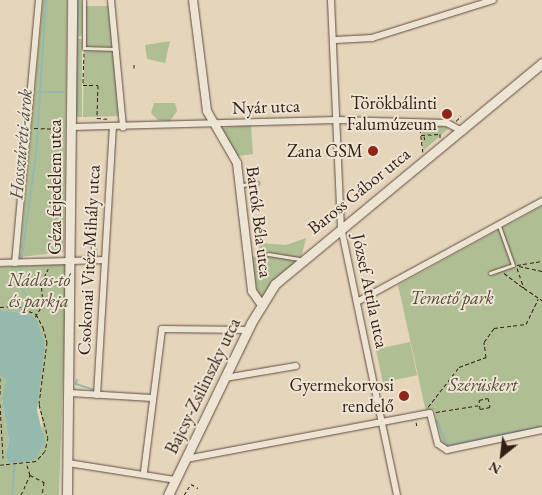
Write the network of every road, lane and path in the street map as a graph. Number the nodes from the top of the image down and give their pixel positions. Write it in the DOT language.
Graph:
graph roads {
  1 [pos="39,0"];
  2 [pos="72,0"];
  3 [pos="84,0"];
  4 [pos="111,0"];
  5 [pos="193,0"];
  6 [pos="332,0"];
  7 [pos="493,0"];
  8 [pos="335,40"];
  9 [pos="84,48"];
  10 [pos="116,49"];
  11 [pos="134,64"];
  12 [pos="542,64"];
  13 [pos="134,68"];
  14 [pos="461,116"];
  15 [pos="337,120"];
  16 [pos="419,123"];
  17 [pos="212,124"];
  18 [pos="111,127"];
  19 [pos="123,127"];
  20 [pos="456,127"];
  21 [pos="32,128"];
  22 [pos="69,128"];
  23 [pos="57,130"];
  24 [pos="421,135"];
  25 [pos="424,135"];
  26 [pos="444,135"];
  27 [pos="57,137"];
  28 [pos="440,138"];
  29 [pos="425,141"];
  30 [pos="434,143"];
  31 [pos="429,148"];
  32 [pos="257,183"];
  33 [pos="242,185"];
  34 [pos="542,202"];
  35 [pos="498,225"];
  36 [pos="341,227"];
  37 [pos="91,228"];
  38 [pos="268,254"];
  39 [pos="94,256"];
  40 [pos="301,259"];
  41 [pos="102,260"];
  42 [pos="542,260"];
  43 [pos="70,261"];
  44 [pos="50,262"];
  45 [pos="0,263"];
  46 [pos="17,263"];
  47 [pos="516,265"];
  48 [pos="503,270"];
  49 [pos="542,272"];
  50 [pos="490,273"];
  51 [pos="524,288"];
  52 [pos="269,291"];
  53 [pos="538,299"];
  54 [pos="542,300"];
  55 [pos="357,302"];
  56 [pos="261,304"];
  57 [pos="0,306"];
  58 [pos="36,316"];
  59 [pos="248,330"];
  60 [pos="296,366"];
  61 [pos="0,378"];
  62 [pos="225,378"];
  63 [pos="70,393"];
  64 [pos="0,394"];
  65 [pos="97,395"];
  66 [pos="152,398"];
  67 [pos="0,404"];
  68 [pos="480,405"];
  69 [pos="429,413"];
  70 [pos="383,423"];
  71 [pos="542,430"];
  72 [pos="3,458"];
  73 [pos="186,459"];
  74 [pos="68,463"];
  75 [pos="27,464"];
  76 [pos="0,465"];
  77 [pos="144,472"];
  78 [pos="30,475"];
  79 [pos="175,480"];
  80 [pos="184,486"];
  81 [pos="188,488"];
  82 [pos="198,488"];
  83 [pos="21,495"];
  84 [pos="42,495"];
  85 [pos="67,495"];
  86 [pos="168,495"];
  87 [pos="184,495"];
  88 [pos="397,495"];
  1 -- 46 [label="street"];
  2 -- 22 [label="main road, Géza fejedelem utca"];
  3 -- 9 [label="lane"];
  4 -- 10 [label="street"];
  5 -- 17 [label="street, Bartók Béla utca"];
  6 -- 8 [label="street, József Attila utca"];
  7 -- 8 [label="street"];
  8 -- 15 [label="street, József Attila utca"];
  9 -- 10 [label="lane"];
  9 -- 18 [label="path"];
  10 -- 19 [label="street"];
  11 -- 13 [label="path"];
  12 -- 20 [label="main road, Baross Gábor utca"];
  14 -- 20 [label="path"];
  15 -- 16 [label="street, Nyár utca"];
  15 -- 17 [label="street, Nyár utca"];
  15 -- 36 [label="street, József Attila utca"];
  16 -- 20 [label="street, Nyár utca"];
  16 -- 24 [label="path"];
  17 -- 19 [label="street, Nyár utca"];
  17 -- 33 [label="street, Bartók Béla utca"];
  18 -- 19 [label="street, Nyár utca"];
  18 -- 22 [label="street, Nyár utca"];
  18 -- 41 [label="street, Csokonai Vitéz Mihály utca"];
  20 -- 36 [label="main road, Baross Gábor utca"];
  21 -- 23 [label="path"];
  22 -- 23 [label="path"];
  22 -- 43 [label="main road, Géza fejedelem utca"];
  23 -- 27 [label="path"];
  24 -- 25 [label="path"];
  24 -- 31 [label="path"];
  25 -- 28 [label="path"];
  25 -- 29 [label="path"];
  26 -- 28 [label="path"];
  28 -- 30 [label="path"];
  32 -- 33 [label="lane"];
  33 -- 56 [label="street, Bartók Béla utca"];
  34 -- 35 [label="street"];
  35 -- 48 [label="lane"];
  35 -- 55 [label="street"];
  36 -- 40 [label="main road, Baross Gábor utca"];
  36 -- 55 [label="street, József Attila utca"];
  37 -- 39 [label="lane"];
  38 -- 40 [label="lane, Bartók Béla utca"];
  40 -- 52 [label="main road, Baross Gábor utca"];
  41 -- 43 [label="street"];
  41 -- 65 [label="street, Csokonai Vitéz Mihály utca"];
  42 -- 47 [label="path"];
  43 -- 44 [label="street"];
  43 -- 63 [label="main road, Géza fejedelem utca"];
  44 -- 46 [label="street"];
  44 -- 58 [label="path"];
  45 -- 46 [label="street"];
  47 -- 49 [label="path"];
  47 -- 51 [label="path"];
  48 -- 50 [label="lane"];
  48 -- 51 [label="path"];
  51 -- 53 [label="path"];
  52 -- 56 [label="main road, Bajcsy-Zsilinszky utca"];
  53 -- 54 [label="path"];
  53 -- 69 [label="path"];
  55 -- 70 [label="street, József Attila utca"];
  56 -- 59 [label="main road, Bajcsy-Zsilinszky utca"];
  57 -- 58 [label="path"];
  58 -- 75 [label="path"];
  59 -- 62 [label="main road, Bajcsy-Zsilinszky utca"];
  59 -- 66 [label="street"];
  60 -- 62 [label="street"];
  61 -- 64 [label="path"];
  62 -- 73 [label="main road, Bajcsy-Zsilinszky utca"];
  63 -- 65 [label="street"];
  63 -- 74 [label="main road, Géza fejedelem utca"];
  65 -- 66 [label="street"];
  66 -- 77 [label="street"];
  67 -- 72 [label="path"];
  68 -- 68 [label="path"];
  68 -- 69 [label="path"];
  69 -- 70 [label="street"];
  69 -- 71 [label="street"];
  70 -- 73 [label="street"];
  70 -- 88 [label="street, József Attila utca"];
  73 -- 79 [label="main road, Bajcsy-Zsilinszky utca"];
  74 -- 77 [label="street"];
  74 -- 85 [label="main road, Géza fejedelem utca"];
  75 -- 76 [label="path"];
  75 -- 78 [label="path"];
  77 -- 79 [label="street"];
  78 -- 83 [label="path"];
  78 -- 84 [label="path"];
  79 -- 86 [label="main road, Bajcsy-Zsilinszky utca"];
  80 -- 81 [label="path"];
  81 -- 82 [label="path"];
  81 -- 87 [label="path"];
}
